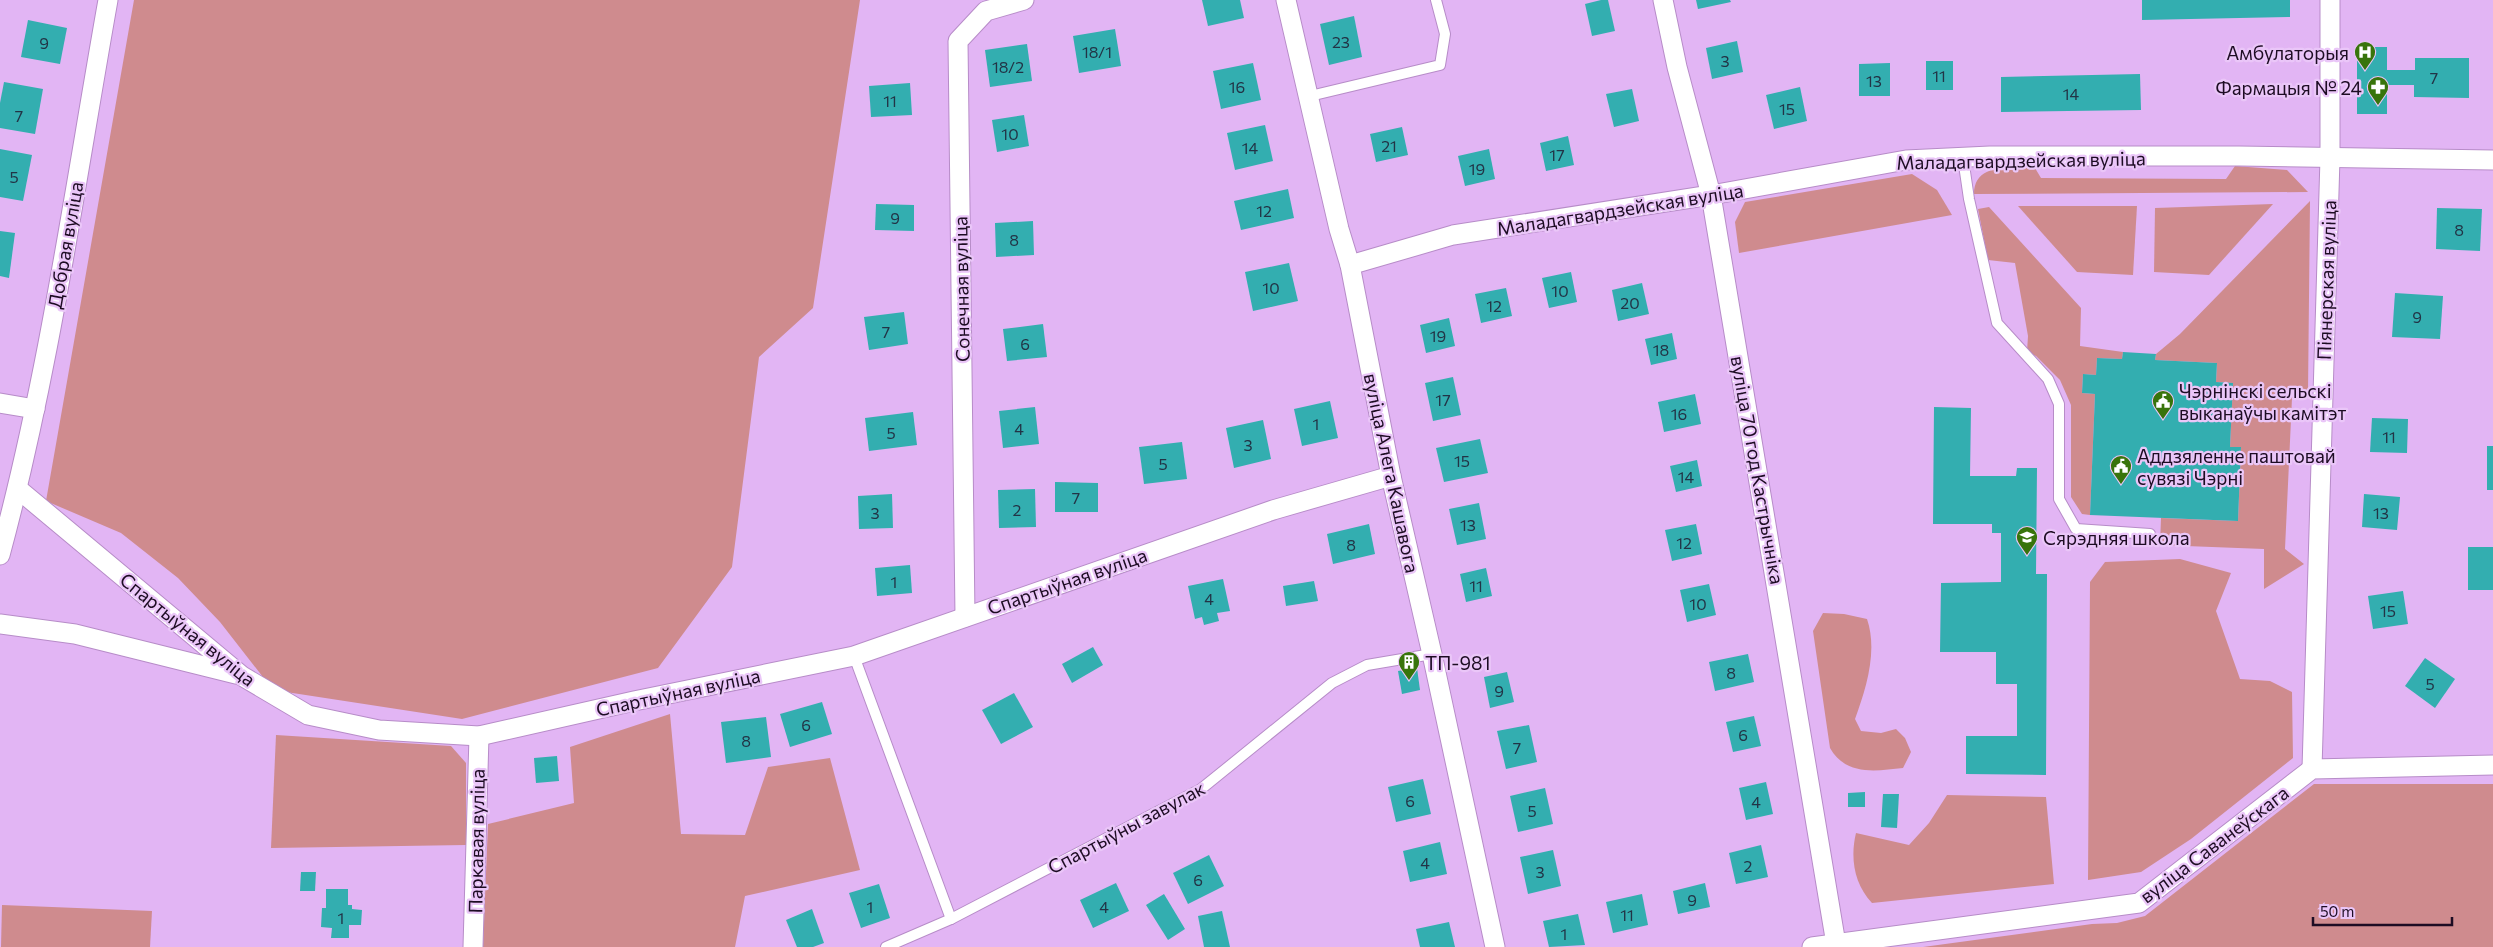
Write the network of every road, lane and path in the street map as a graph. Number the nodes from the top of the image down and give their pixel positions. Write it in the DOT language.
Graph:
graph roads {
  1 [pos="108,0"];
  2 [pos="1024,0"];
  3 [pos="1286,0"];
  4 [pos="1436,0"];
  5 [pos="1663,0"];
  6 [pos="2330,0"];
  7 [pos="1310,96"];
  8 [pos="1963,158"];
  9 [pos="2330,158"];
  10 [pos="2493,160"];
  11 [pos="1711,195"];
  12 [pos="1350,265"];
  13 [pos="0,403"];
  14 [pos="35,409"];
  15 [pos="1391,476"];
  16 [pos="18,489"];
  17 [pos="2150,534"];
  18 [pos="0,555"];
  19 [pos="965,617"];
  20 [pos="0,624"];
  21 [pos="1432,654"];
  22 [pos="854,656"];
  23 [pos="242,676"];
  24 [pos="479,736"];
  25 [pos="2493,765"];
  26 [pos="2312,769"];
  27 [pos="951,919"];
  28 [pos="1836,944"];
  29 [pos="473,947"];
  30 [pos="886,947"];
  31 [pos="1495,947"];
  32 [pos="1812,947"];
  1 -- 14 [label="street, Добрая вуліца"];
  2 -- 19 [label="street, Сонечная вуліца"];
  3 -- 7 [label="street, вуліца Алега Кашавога"];
  4 -- 7 [label="lane"];
  5 -- 11 [label="street, вуліца 70 год Кастрычніка"];
  6 -- 9 [label="street, Піянерская вуліца"];
  7 -- 12 [label="street, вуліца Алега Кашавога"];
  8 -- 9 [label="street, Маладагвардзейская вуліца"];
  8 -- 11 [label="street, Маладагвардзейская вуліца"];
  8 -- 17 [label="lane"];
  9 -- 10 [label="street, Маладагвардзейская вуліца"];
  9 -- 26 [label="street, Піянерская вуліца"];
  11 -- 12 [label="street, Маладагвардзейская вуліца"];
  11 -- 28 [label="street, вуліца 70 год Кастрычніка"];
  12 -- 15 [label="street, вуліца Алега Кашавога"];
  13 -- 14 [label="street"];
  14 -- 16 [label="street, Добрая вуліца"];
  15 -- 19 [label="street, Спартыўная вуліца"];
  15 -- 21 [label="street, вуліца Алега Кашавога"];
  16 -- 18 [label="street, Добрая вуліца"];
  16 -- 23 [label="street, Спартыўная вуліца"];
  19 -- 22 [label="street, Спартыўная вуліца"];
  20 -- 23 [label="street"];
  21 -- 27 [label="lane, Спартыўны завулак"];
  21 -- 31 [label="street, вуліца Алега Кашавога"];
  22 -- 24 [label="street, Спартыўная вуліца"];
  22 -- 27 [label="lane"];
  23 -- 24 [label="street, Спартыўная вуліца"];
  24 -- 29 [label="street, Паркавая вуліца"];
  25 -- 26 [label="street"];
  26 -- 28 [label="street, вуліца Саванеўскага"];
  27 -- 30 [label="lane, Спартыўны завулак"];
  28 -- 32 [label="street, вуліца Саванеўскага"];
}
